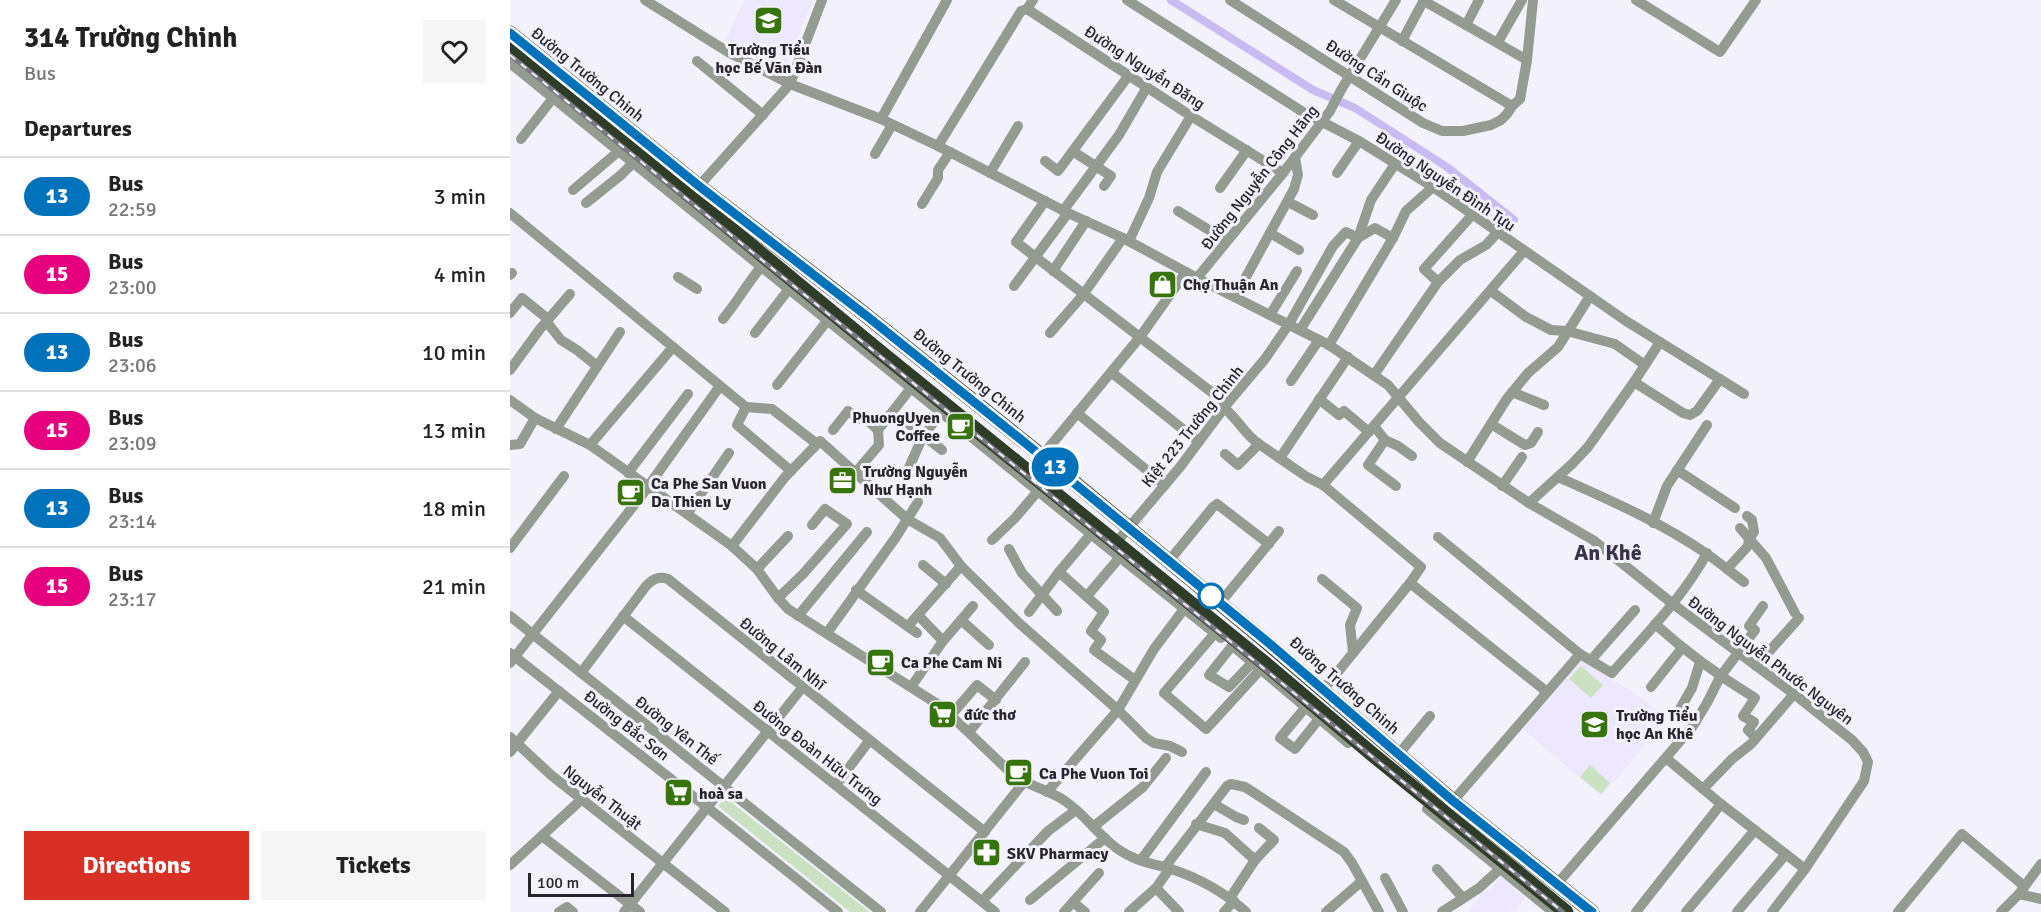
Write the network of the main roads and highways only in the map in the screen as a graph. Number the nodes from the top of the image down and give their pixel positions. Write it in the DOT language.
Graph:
graph roads {
  1 [pos="510,33"];
  2 [pos="510,47"];
  3 [pos="879,325"];
  4 [pos="867,341"];
  5 [pos="1272,646"];
  6 [pos="1257,664"];
  7 [pos="1382,742"];
  8 [pos="1372,754"];
  9 [pos="1566,912"];
  10 [pos="1592,912"];
  1 -- 3 [label="highway, Đường Trường Chinh"];
  2 -- 4 [label="highway, Đường Trường Chinh"];
  3 -- 4 [label="highway"];
  3 -- 5 [label="highway, Đường Trường Chinh"];
  4 -- 6 [label="highway, Đường Trường Chinh"];
  5 -- 6 [label="highway"];
  5 -- 7 [label="highway, Đường Trường Chinh"];
  6 -- 8 [label="highway, Đường Trường Chinh"];
  7 -- 8 [label="highway"];
  7 -- 10 [label="highway, Đường Trường Chinh"];
  8 -- 9 [label="highway, Đường Trường Chinh"];
}
